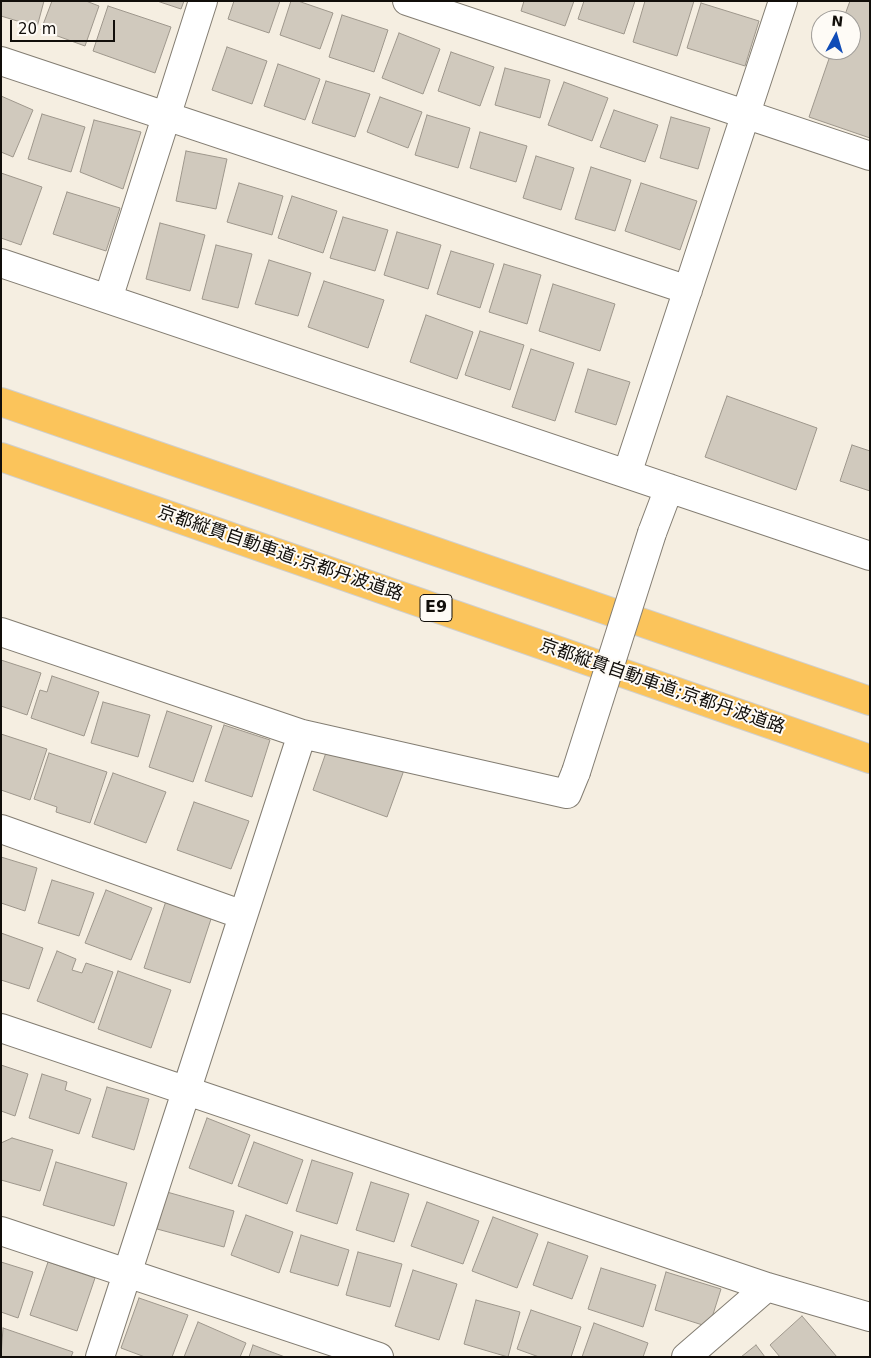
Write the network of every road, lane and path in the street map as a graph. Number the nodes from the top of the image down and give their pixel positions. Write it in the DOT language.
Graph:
graph roads {
  1 [pos="203,1"];
  2 [pos="407,1"];
  3 [pos="783,1"];
  4 [pos="1,60"];
  5 [pos="746,115"];
  6 [pos="166,116"];
  7 [pos="870,156"];
  8 [pos="1,263"];
  9 [pos="688,290"];
  10 [pos="108,299"];
  11 [pos="1,402"];
  12 [pos="1,457"];
  13 [pos="627,474"];
  14 [pos="669,488"];
  15 [pos="870,556"];
  16 [pos="1,632"];
  17 [pos="870,701"];
  18 [pos="302,734"];
  19 [pos="870,760"];
  20 [pos="1,830"];
  21 [pos="244,915"];
  22 [pos="1,1028"];
  23 [pos="186,1091"];
  24 [pos="1,1231"];
  25 [pos="128,1273"];
  26 [pos="766,1287"];
  27 [pos="870,1317"];
  28 [pos="100,1357"];
  29 [pos="379,1357"];
  30 [pos="686,1357"];
  1 -- 6 [label="street"];
  2 -- 5 [label="street"];
  3 -- 5 [label="street"];
  4 -- 6 [label="street"];
  5 -- 7 [label="street"];
  5 -- 9 [label="street"];
  6 -- 9 [label="street"];
  6 -- 10 [label="street"];
  8 -- 10 [label="street"];
  9 -- 13 [label="street"];
  10 -- 13 [label="street"];
  11 -- 17 [label="highway"];
  12 -- 19 [label="highway, 京都縦貫自動車道;京都丹波道路 / E9"];
  13 -- 14 [label="street"];
  14 -- 15 [label="street"];
  14 -- 18 [label="street, bridge"];
  16 -- 18 [label="street"];
  18 -- 21 [label="street"];
  20 -- 21 [label="street"];
  21 -- 23 [label="street"];
  22 -- 23 [label="street"];
  23 -- 25 [label="street"];
  23 -- 26 [label="street"];
  24 -- 25 [label="street"];
  25 -- 28 [label="street"];
  25 -- 29 [label="street"];
  26 -- 27 [label="street"];
  26 -- 30 [label="street"];
}
